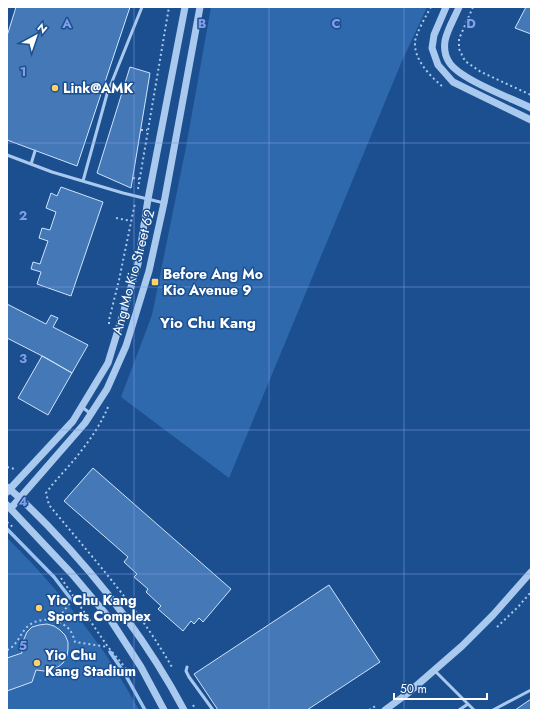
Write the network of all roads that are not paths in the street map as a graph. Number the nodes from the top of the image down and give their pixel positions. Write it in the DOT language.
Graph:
graph roads {
  1 [pos="142,7"];
  2 [pos="185,7"];
  3 [pos="200,7"];
  4 [pos="446,7"];
  5 [pos="459,7"];
  6 [pos="531,108"];
  7 [pos="531,120"];
  8 [pos="35,151"];
  9 [pos="7,155"];
  10 [pos="31,164"];
  11 [pos="83,181"];
  12 [pos="148,199"];
  13 [pos="164,203"];
  14 [pos="82,407"];
  15 [pos="91,414"];
  16 [pos="8,490"];
  17 [pos="20,498"];
  18 [pos="9,507"];
  19 [pos="531,572"];
  20 [pos="188,667"];
  21 [pos="434,670"];
  22 [pos="531,690"];
  23 [pos="468,704"];
  24 [pos="387,709"];
  25 [pos="164,710"];
  26 [pos="184,710"];
  27 [pos="213,710"];
  28 [pos="459,710"];
  29 [pos="474,710"];
  30 [pos="493,710"];
  1 -- 11 [label="lane"];
  2 -- 12 [label="street, Ang Mo Kio Street 62"];
  3 -- 13 [label="street, Ang Mo Kio Street 62"];
  4 -- 7 [label="street"];
  5 -- 6 [label="street"];
  8 -- 10 [label="lane"];
  9 -- 10 [label="lane"];
  10 -- 11 [label="lane"];
  11 -- 12 [label="lane"];
  12 -- 13 [label="lane"];
  12 -- 14 [label="street, Ang Mo Kio Street 62"];
  13 -- 15 [label="street, Ang Mo Kio Street 62"];
  14 -- 15 [label="lane"];
  14 -- 16 [label="street, Ang Mo Kio Street 62"];
  15 -- 17 [label="street, Ang Mo Kio Street 62"];
  16 -- 17 [label="street"];
  17 -- 18 [label="street, Ang Mo Kio Street 62"];
  17 -- 26 [label="street"];
  18 -- 25 [label="street"];
  19 -- 21 [label="street"];
  20 -- 27 [label="lane"];
  21 -- 23 [label="lane"];
  21 -- 24 [label="street"];
  22 -- 30 [label="lane"];
  23 -- 28 [label="lane"];
  23 -- 29 [label="lane"];
}
